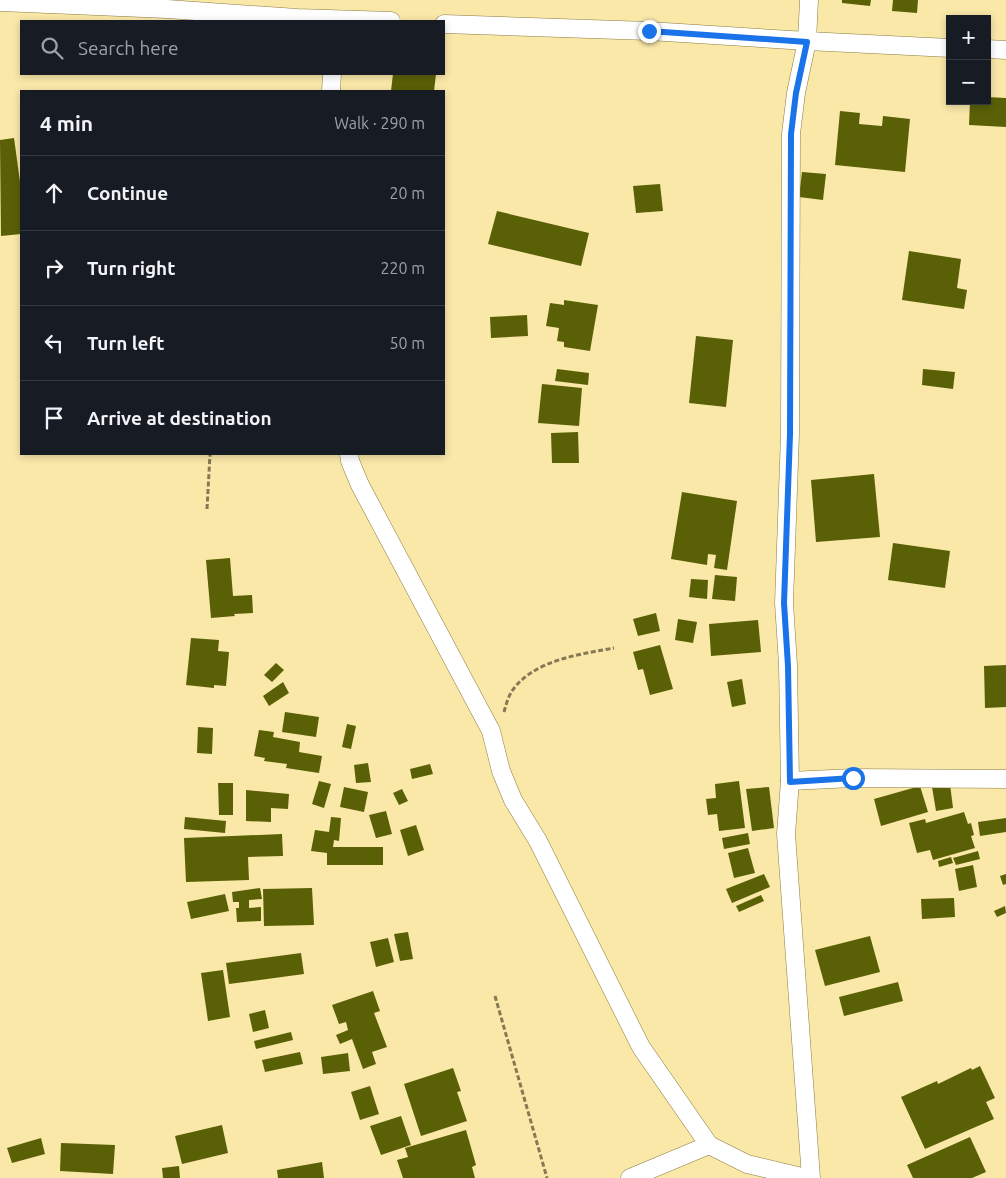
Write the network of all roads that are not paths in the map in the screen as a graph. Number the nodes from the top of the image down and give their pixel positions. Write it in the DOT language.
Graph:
graph roads {
  1 [pos="809,0"];
  2 [pos="0,2"];
  3 [pos="165,4"];
  4 [pos="337,20"];
  5 [pos="445,24"];
  6 [pos="807,42"];
  7 [pos="946,48"];
  8 [pos="991,50"];
  9 [pos="1006,50"];
  10 [pos="332,75"];
  11 [pos="330,90"];
  12 [pos="350,455"];
  13 [pos="1006,779"];
  14 [pos="790,782"];
  15 [pos="709,1145"];
  16 [pos="630,1178"];
  17 [pos="806,1178"];
  18 [pos="811,1178"];
  1 -- 6 [label="street"];
  2 -- 3 [label="street"];
  3 -- 4 [label="street"];
  5 -- 6 [label="street"];
  6 -- 7 [label="street"];
  6 -- 14 [label="street"];
  8 -- 9 [label="street"];
  10 -- 11 [label="street"];
  12 -- 15 [label="street"];
  13 -- 14 [label="street"];
  14 -- 18 [label="street"];
  15 -- 16 [label="street"];
  15 -- 17 [label="street"];
}
